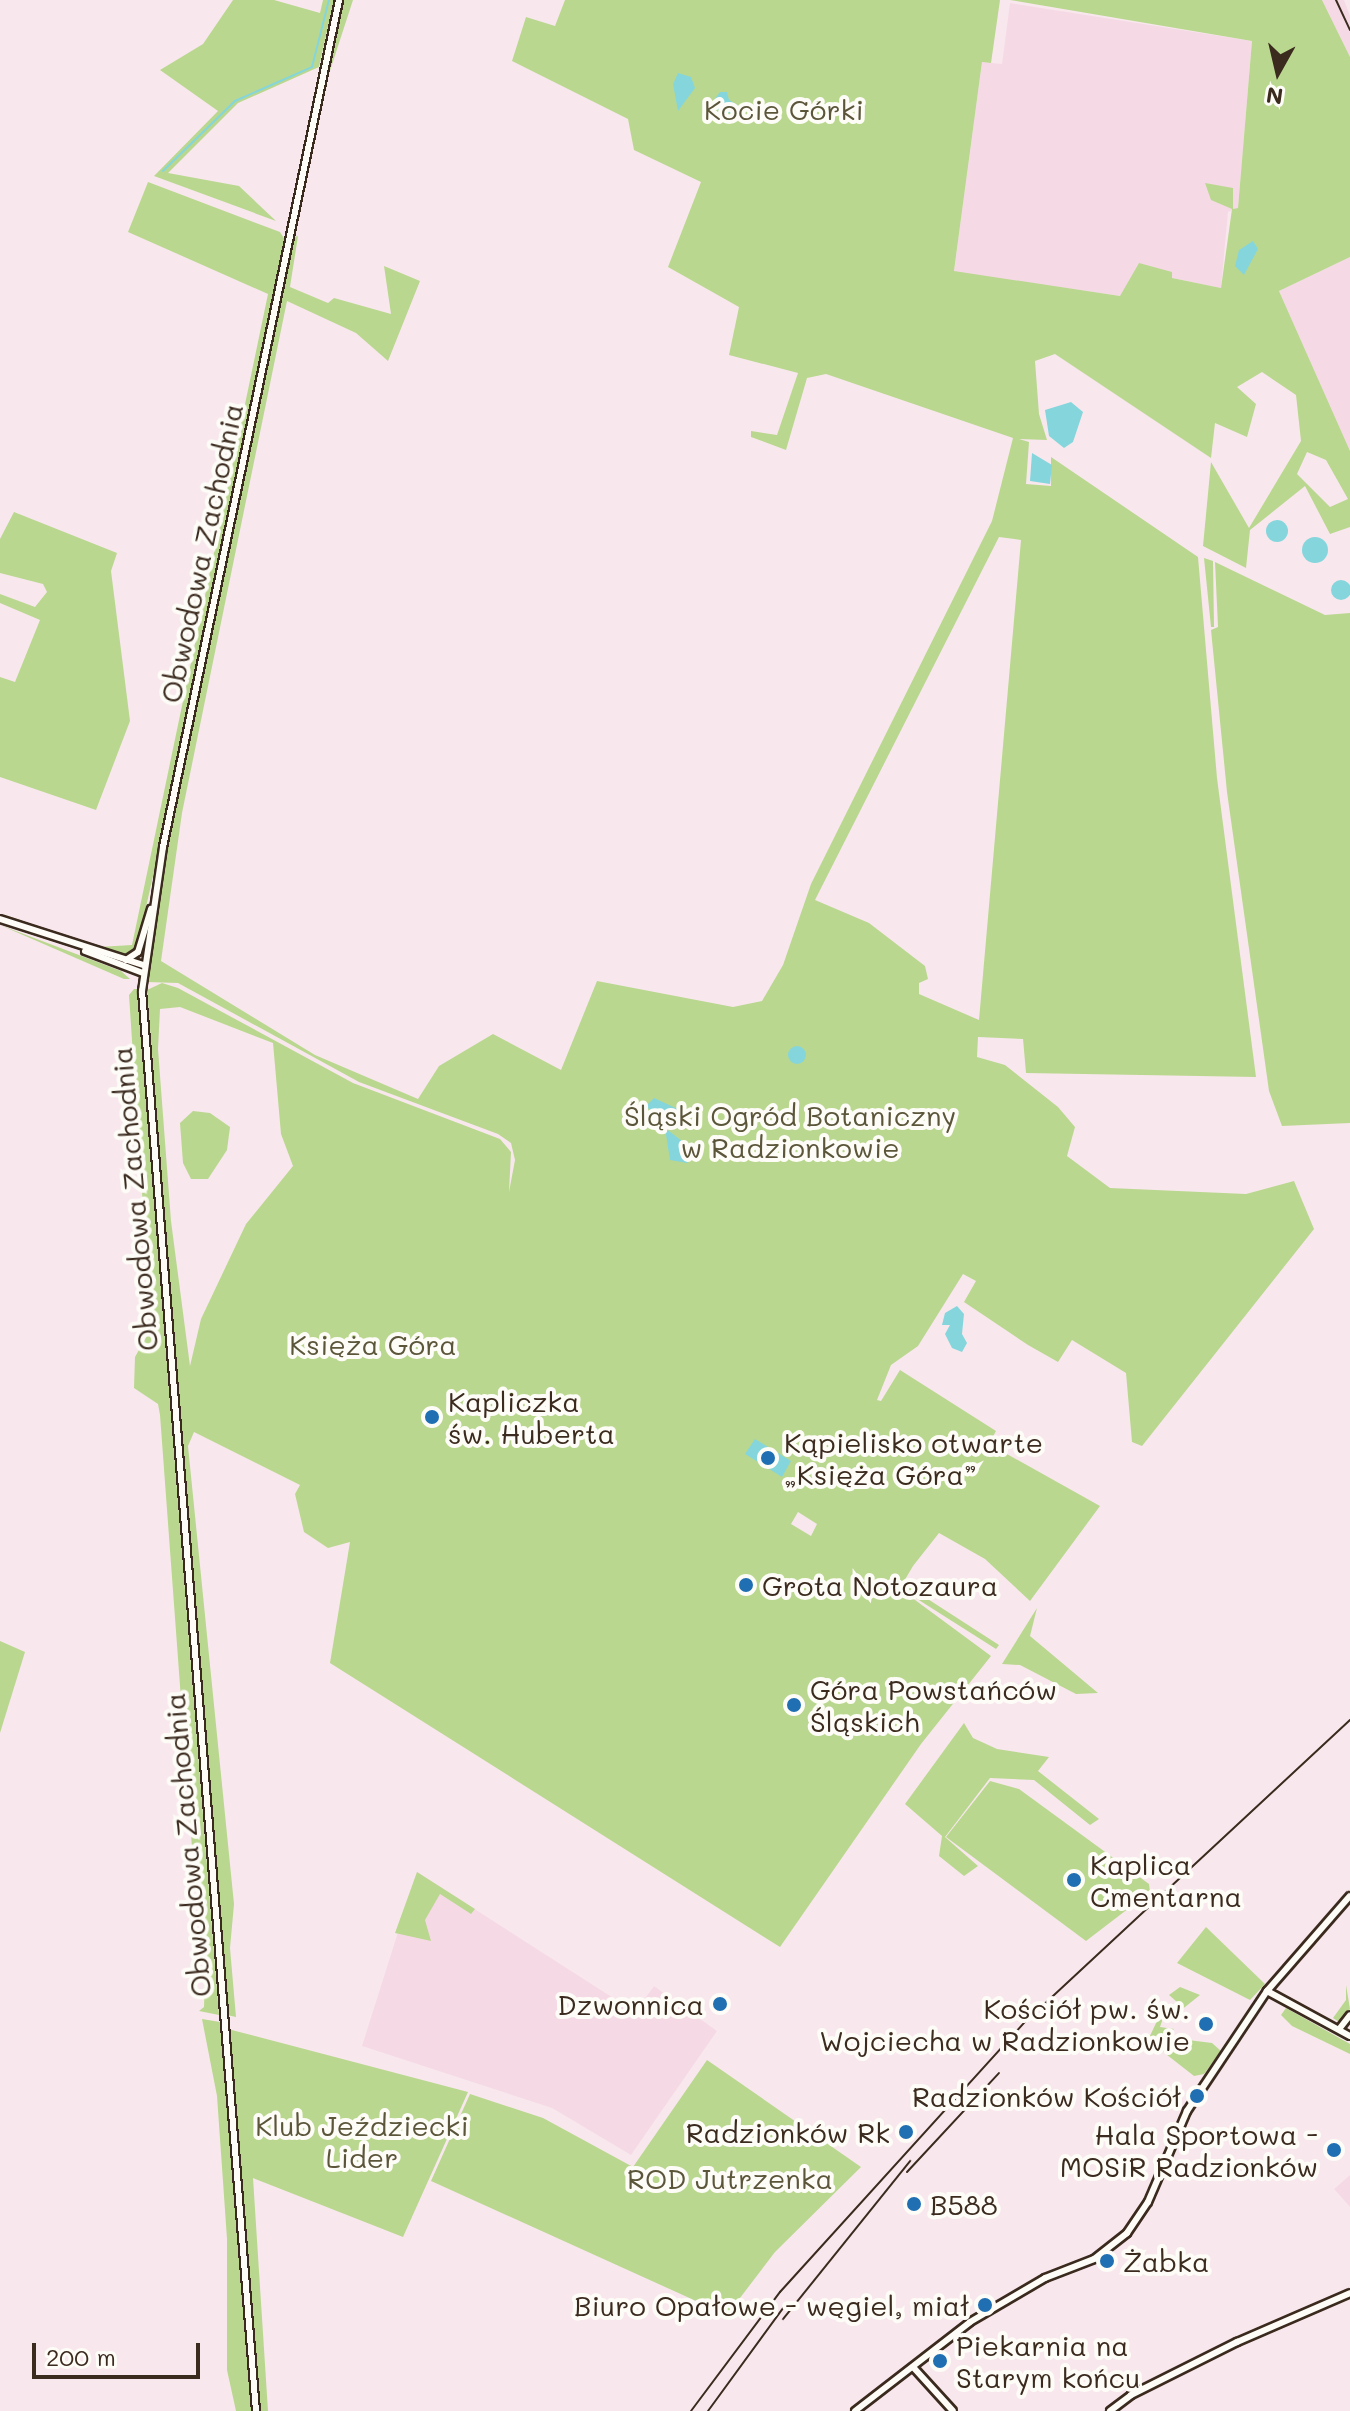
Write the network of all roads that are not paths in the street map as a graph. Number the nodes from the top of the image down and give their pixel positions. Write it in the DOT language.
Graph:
graph roads {
  1 [pos="339,0"];
  2 [pos="151,909"];
  3 [pos="0,919"];
  4 [pos="79,947"];
  5 [pos="126,960"];
  6 [pos="143,969"];
  7 [pos="1350,1896"];
  8 [pos="1267,1991"];
  9 [pos="1350,2015"];
  10 [pos="1340,2028"];
  11 [pos="1350,2036"];
  12 [pos="1350,2293"];
  13 [pos="913,2367"];
  14 [pos="256,2411"];
  15 [pos="855,2411"];
  16 [pos="953,2411"];
  17 [pos="1110,2411"];
  1 -- 2 [label="main road, Obwodowa Zachodnia"];
  2 -- 5 [label="main road"];
  2 -- 6 [label="main road, Obwodowa Zachodnia"];
  3 -- 4 [label="main road"];
  4 -- 5 [label="main road"];
  4 -- 6 [label="main road"];
  5 -- 6 [label="main road"];
  6 -- 14 [label="main road, Obwodowa Zachodnia"];
  7 -- 8 [label="main road"];
  8 -- 10 [label="main road"];
  8 -- 13 [label="main road"];
  9 -- 10 [label="main road"];
  10 -- 11 [label="main road"];
  12 -- 17 [label="main road"];
  13 -- 15 [label="main road"];
  13 -- 16 [label="main road"];
}
